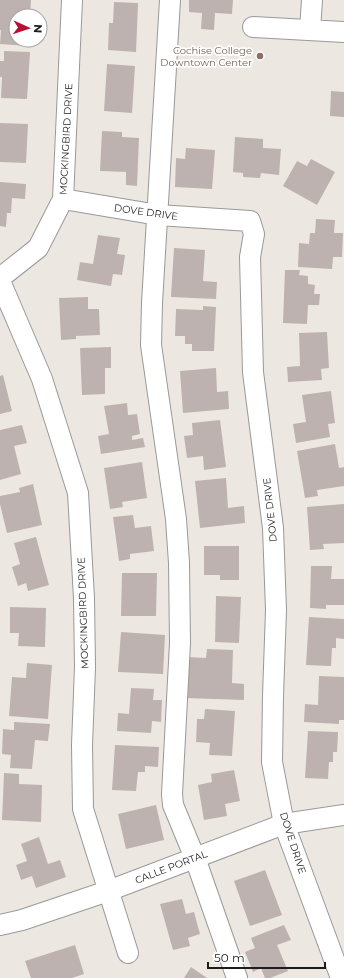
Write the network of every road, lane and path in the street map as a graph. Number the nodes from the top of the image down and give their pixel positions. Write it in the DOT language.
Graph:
graph roads {
  1 [pos="72,0"];
  2 [pos="170,0"];
  3 [pos="312,0"];
  4 [pos="252,27"];
  5 [pos="310,30"];
  6 [pos="344,32"];
  7 [pos="63,199"];
  8 [pos="158,215"];
  9 [pos="0,279"];
  10 [pos="344,815"];
  11 [pos="284,824"];
  12 [pos="195,858"];
  13 [pos="108,891"];
  14 [pos="1,922"];
  15 [pos="128,953"];
  16 [pos="237,978"];
  17 [pos="341,978"];
  1 -- 7 [label="street, MOCKINGBIRD DRIVE"];
  2 -- 8 [label="street"];
  3 -- 5 [label="street"];
  4 -- 5 [label="street"];
  5 -- 6 [label="street"];
  7 -- 8 [label="street, DOVE DRIVE"];
  7 -- 9 [label="street, MOCKINGBIRD DRIVE"];
  8 -- 11 [label="street, DOVE DRIVE"];
  8 -- 12 [label="street"];
  9 -- 13 [label="street, MOCKINGBIRD DRIVE"];
  10 -- 11 [label="street, CALLE PORTAL"];
  11 -- 12 [label="street, CALLE PORTAL"];
  11 -- 17 [label="street, DOVE DRIVE"];
  12 -- 13 [label="street, CALLE PORTAL"];
  12 -- 16 [label="street"];
  13 -- 14 [label="street, CALLE PORTAL"];
  13 -- 15 [label="street, MOCKINGBIRD DRIVE"];
}
